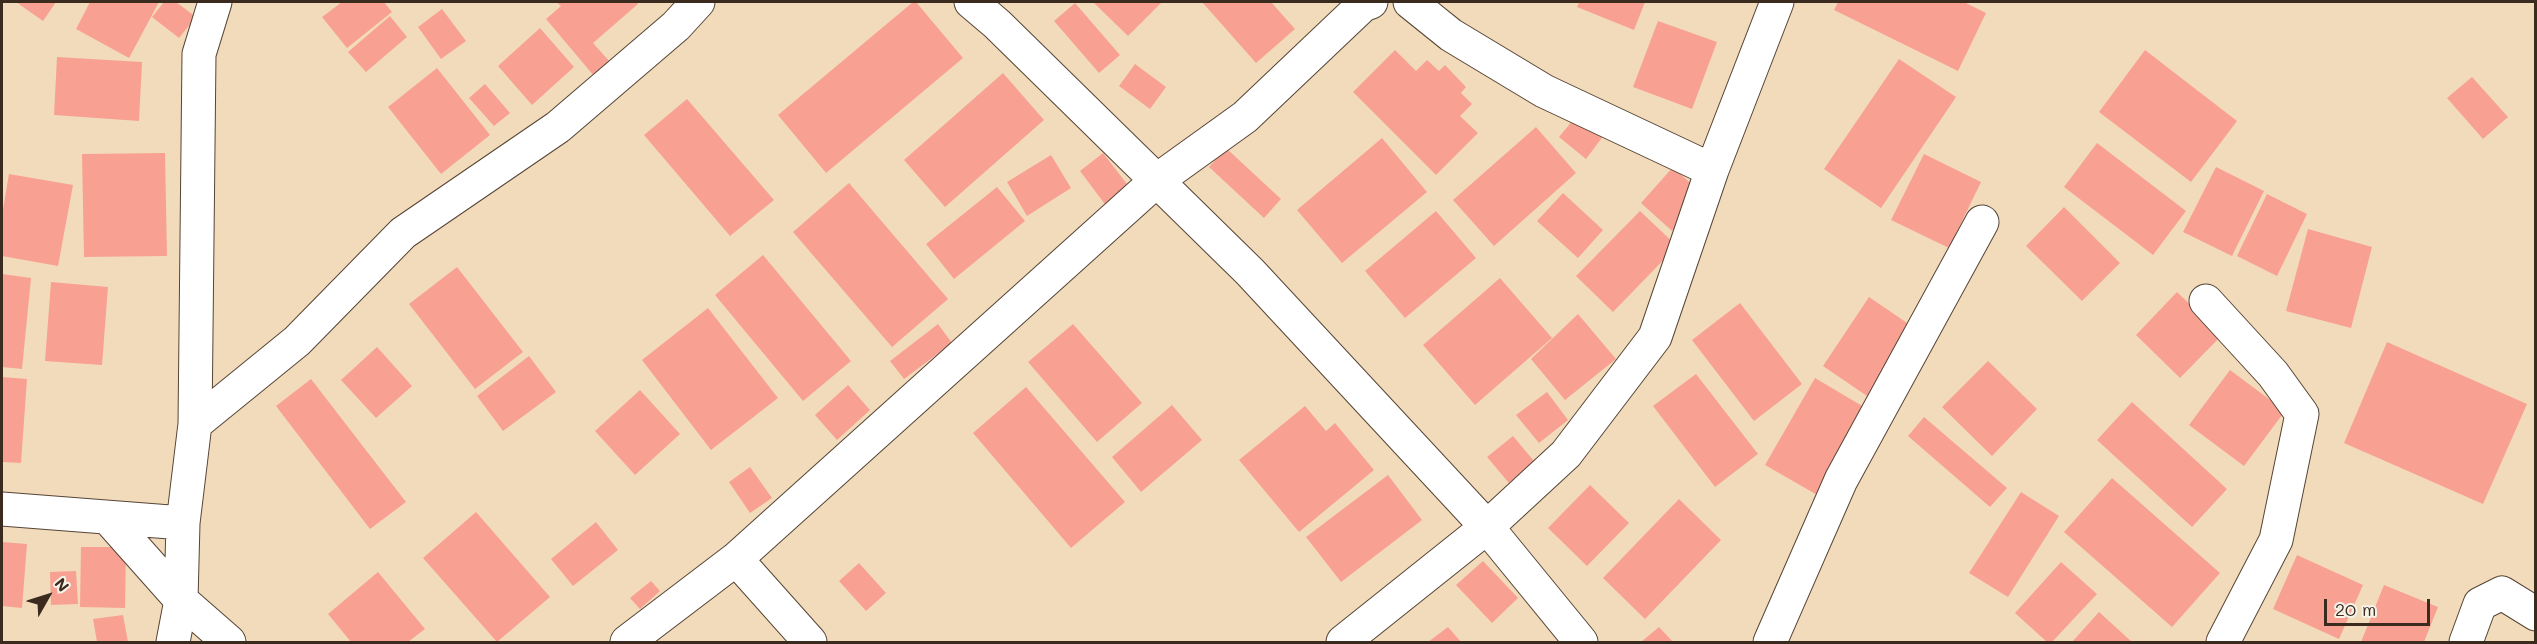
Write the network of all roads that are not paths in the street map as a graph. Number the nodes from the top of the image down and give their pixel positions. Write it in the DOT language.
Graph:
graph roads {
  1 [pos="215,2"];
  2 [pos="698,2"];
  3 [pos="970,2"];
  4 [pos="1371,2"];
  5 [pos="1410,2"];
  6 [pos="1777,2"];
  7 [pos="1712,170"];
  8 [pos="1156,181"];
  9 [pos="1982,222"];
  10 [pos="2206,301"];
  11 [pos="195,423"];
  12 [pos="2,509"];
  13 [pos="109,519"];
  14 [pos="183,523"];
  15 [pos="1487,527"];
  16 [pos="736,559"];
  17 [pos="181,600"];
  18 [pos="2535,614"];
  19 [pos="173,642"];
  20 [pos="229,642"];
  21 [pos="627,642"];
  22 [pos="810,642"];
  23 [pos="1343,642"];
  24 [pos="1581,642"];
  25 [pos="1770,642"];
  26 [pos="2223,642"];
  27 [pos="2466,642"];
  1 -- 11 [label="street"];
  2 -- 11 [label="street"];
  3 -- 8 [label="street"];
  4 -- 8 [label="street"];
  5 -- 7 [label="street"];
  6 -- 7 [label="street"];
  7 -- 15 [label="street"];
  8 -- 15 [label="street"];
  8 -- 16 [label="street"];
  9 -- 25 [label="street"];
  10 -- 26 [label="street"];
  11 -- 14 [label="street"];
  12 -- 13 [label="street"];
  13 -- 14 [label="street"];
  13 -- 17 [label="street"];
  14 -- 17 [label="street"];
  15 -- 23 [label="street"];
  15 -- 24 [label="street"];
  16 -- 21 [label="street"];
  16 -- 22 [label="street"];
  17 -- 19 [label="street"];
  17 -- 20 [label="street"];
  18 -- 27 [label="street"];
}
